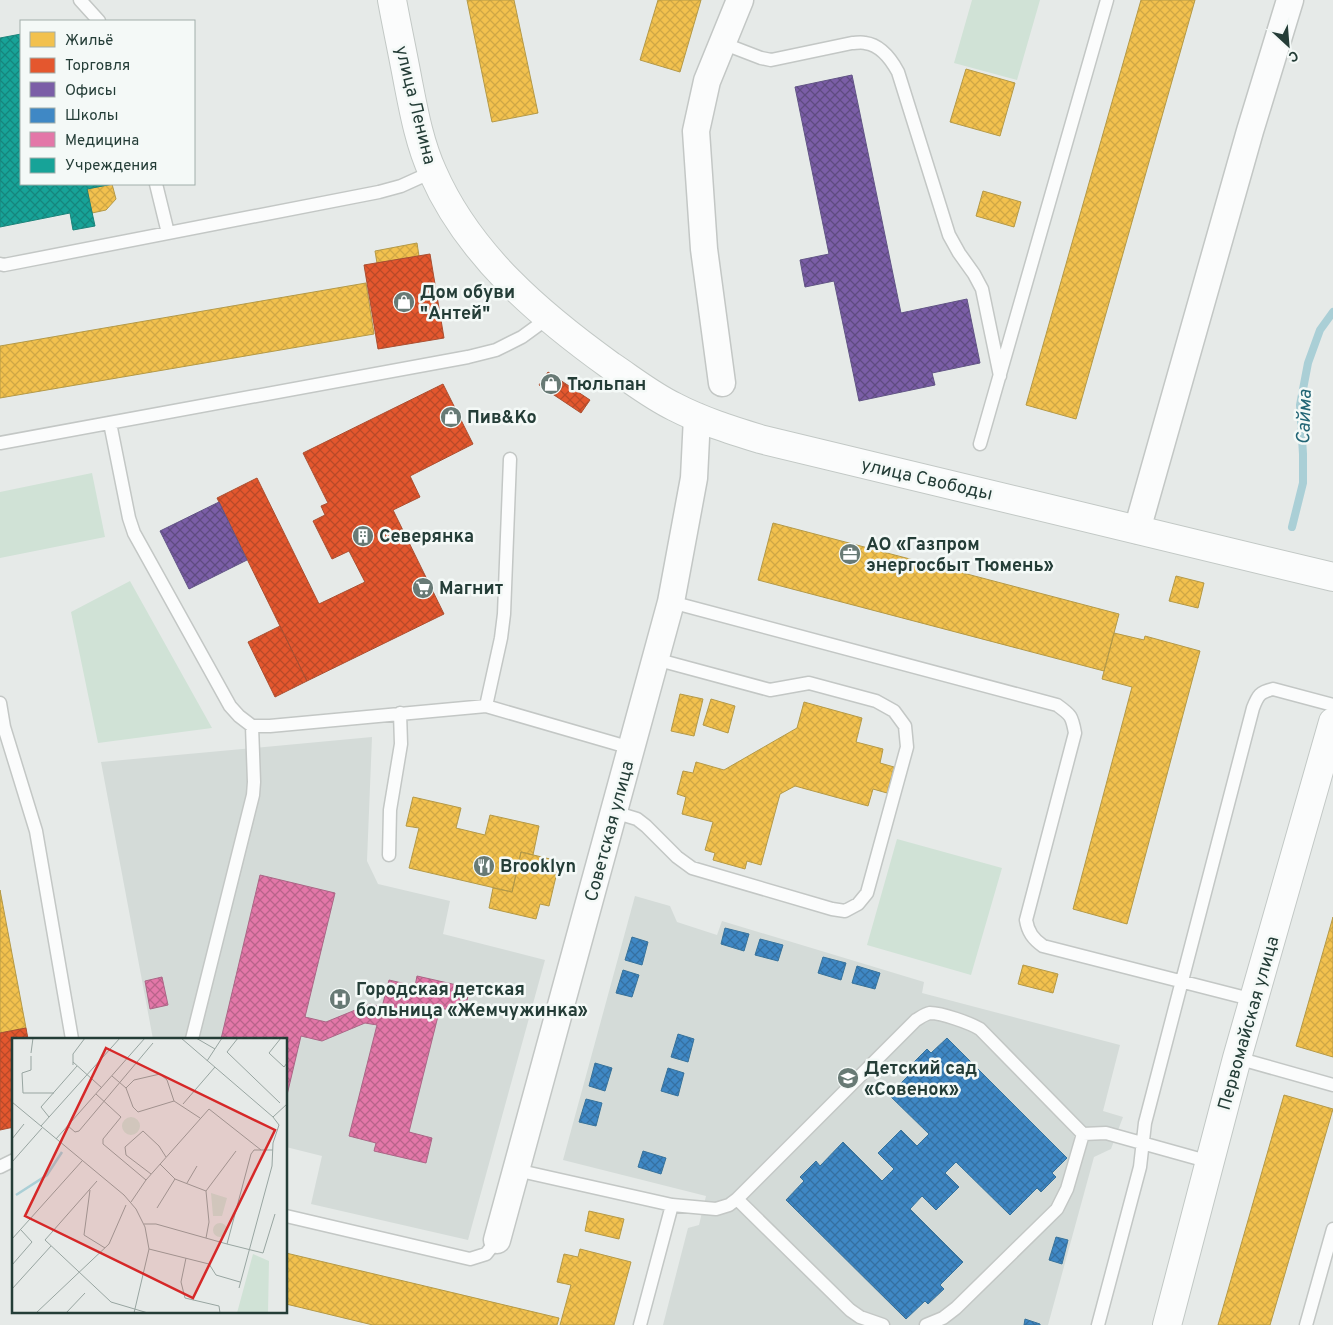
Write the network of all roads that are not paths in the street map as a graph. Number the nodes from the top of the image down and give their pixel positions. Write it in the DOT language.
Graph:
graph roads {
  1 [pos="80,0"];
  2 [pos="392,0"];
  3 [pos="740,0"];
  4 [pos="1107,0"];
  5 [pos="1290,0"];
  6 [pos="97,20"];
  7 [pos="722,43"];
  8 [pos="432,172"];
  9 [pos="156,185"];
  10 [pos="168,233"];
  11 [pos="0,264"];
  12 [pos="548,318"];
  13 [pos="1000,376"];
  14 [pos="722,382"];
  15 [pos="697,418"];
  16 [pos="110,423"];
  17 [pos="0,443"];
  18 [pos="980,444"];
  19 [pos="510,459"];
  20 [pos="1137,530"];
  21 [pos="1333,577"];
  22 [pos="671,602"];
  23 [pos="655,659"];
  24 [pos="0,703"];
  25 [pos="1333,705"];
  26 [pos="486,706"];
  27 [pos="400,713"];
  28 [pos="1333,722"];
  29 [pos="252,726"];
  30 [pos="631,748"];
  31 [pos="614,812"];
  32 [pos="390,855"];
  33 [pos="1182,981"];
  34 [pos="1254,1000"];
  35 [pos="72,1038"];
  36 [pos="192,1038"];
  37 [pos="1237,1058"];
  38 [pos="1333,1085"];
  39 [pos="1084,1134"];
  40 [pos="1142,1142"];
  41 [pos="12,1161"];
  42 [pos="1210,1162"];
  43 [pos="0,1167"];
  44 [pos="516,1170"];
  45 [pos="738,1200"];
  46 [pos="672,1205"];
  47 [pos="288,1216"];
  48 [pos="1333,1229"];
  49 [pos="497,1240"];
  50 [pos="640,1325"];
  51 [pos="883,1325"];
  52 [pos="926,1325"];
  53 [pos="1098,1325"];
  54 [pos="1167,1325"];
  55 [pos="1306,1325"];
  1 -- 6 [label="lane"];
  2 -- 8 [label="main road, улица Ленина"];
  3 -- 7 [label="street"];
  4 -- 13 [label="lane"];
  5 -- 20 [label="street"];
  7 -- 13 [label="lane"];
  7 -- 14 [label="street"];
  8 -- 10 [label="lane"];
  8 -- 12 [label="main road, улица Ленина"];
  9 -- 10 [label="lane"];
  10 -- 11 [label="lane"];
  12 -- 15 [label="main road, улица Свободы"];
  12 -- 16 [label="lane"];
  13 -- 18 [label="lane"];
  15 -- 20 [label="main road, улица Свободы"];
  15 -- 22 [label="street, Советская улица"];
  16 -- 17 [label="lane"];
  16 -- 29 [label="lane"];
  19 -- 26 [label="lane"];
  20 -- 21 [label="main road, улица Свободы"];
  22 -- 23 [label="street, Советская улица"];
  22 -- 33 [label="lane"];
  23 -- 30 [label="street, Советская улица"];
  23 -- 31 [label="lane"];
  24 -- 35 [label="lane"];
  25 -- 33 [label="lane"];
  26 -- 27 [label="lane"];
  26 -- 30 [label="lane"];
  27 -- 29 [label="lane"];
  27 -- 32 [label="lane"];
  28 -- 34 [label="main road, Первомайская улица"];
  29 -- 36 [label="lane"];
  30 -- 31 [label="street, Советская улица"];
  31 -- 44 [label="street, Советская улица"];
  33 -- 34 [label="lane"];
  33 -- 40 [label="lane"];
  34 -- 37 [label="main road, Первомайская улица"];
  37 -- 38 [label="lane"];
  37 -- 42 [label="main road, Первомайская улица"];
  39 -- 40 [label="lane"];
  39 -- 45 [label="lane"];
  39 -- 52 [label="lane"];
  40 -- 42 [label="lane"];
  40 -- 53 [label="lane"];
  41 -- 43 [label="lane"];
  42 -- 54 [label="main road, Первомайская улица"];
  44 -- 46 [label="lane"];
  44 -- 49 [label="street, Советская улица"];
  45 -- 46 [label="lane"];
  45 -- 51 [label="lane"];
  46 -- 50 [label="lane"];
  47 -- 49 [label="lane"];
  48 -- 55 [label="lane"];
}
